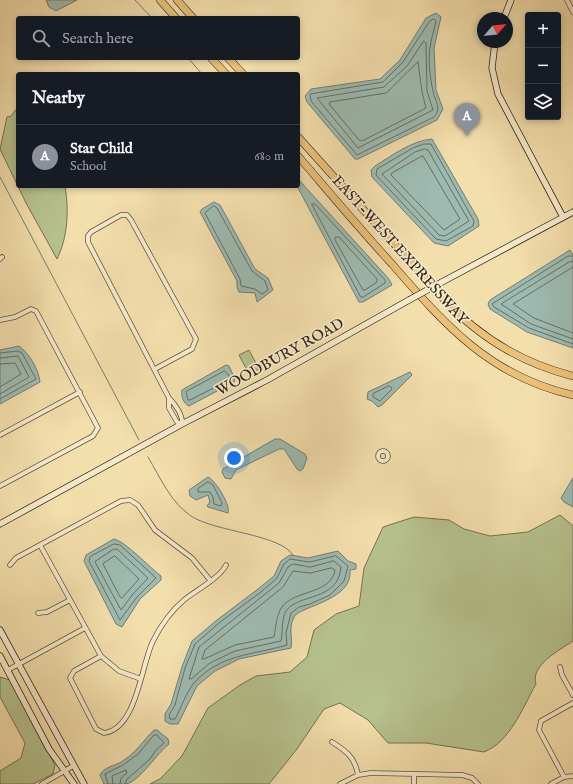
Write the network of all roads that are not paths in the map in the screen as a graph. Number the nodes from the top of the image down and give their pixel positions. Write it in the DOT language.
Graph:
graph roads {
  1 [pos="160,0"];
  2 [pos="177,0"];
  3 [pos="512,0"];
  4 [pos="566,0"];
  5 [pos="507,12"];
  6 [pos="573,12"];
  7 [pos="174,16"];
  8 [pos="191,16"];
  9 [pos="494,48"];
  10 [pos="213,60"];
  11 [pos="230,60"];
  12 [pos="224,72"];
  13 [pos="241,72"];
  14 [pos="300,138"];
  15 [pos="300,158"];
  16 [pos="573,212"];
  17 [pos="563,218"];
  18 [pos="0,320"];
  19 [pos="155,369"];
  20 [pos="573,376"];
  21 [pos="80,392"];
  22 [pos="573,396"];
  23 [pos="182,424"];
  24 [pos="0,435"];
  25 [pos="0,486"];
  26 [pos="0,524"];
  27 [pos="40,545"];
  28 [pos="10,565"];
  29 [pos="226,565"];
  30 [pos="210,580"];
  31 [pos="70,600"];
  32 [pos="38,613"];
  33 [pos="85,628"];
  34 [pos="0,630"];
  35 [pos="0,656"];
  36 [pos="101,656"];
  37 [pos="18,664"];
  38 [pos="560,667"];
  39 [pos="8,670"];
  40 [pos="141,679"];
  41 [pos="573,695"];
  42 [pos="573,703"];
  43 [pos="332,742"];
  44 [pos="73,766"];
  45 [pos="65,772"];
  46 [pos="414,774"];
  47 [pos="358,775"];
  48 [pos="573,776"];
  49 [pos="564,777"];
  50 [pos="42,784"];
  51 [pos="74,784"];
  52 [pos="84,784"];
  53 [pos="340,784"];
  54 [pos="414,784"];
  55 [pos="478,784"];
  56 [pos="551,784"];
  1 -- 7 [label="highway"];
  2 -- 8 [label="highway"];
  3 -- 5 [label="street"];
  4 -- 6 [label="street"];
  9 -- 17 [label="street"];
  10 -- 12 [label="highway"];
  11 -- 13 [label="highway"];
  14 -- 20 [label="highway, EAST-WEST EXPRESSWAY"];
  15 -- 22 [label="highway, EAST-WEST EXPRESSWAY"];
  16 -- 17 [label="street, WOODBURY ROAD"];
  17 -- 23 [label="street, WOODBURY ROAD, bridge"];
  18 -- 21 [label="street"];
  19 -- 19 [label="street"];
  19 -- 23 [label="street"];
  21 -- 24 [label="street"];
  21 -- 25 [label="street"];
  23 -- 26 [label="street, WOODBURY ROAD"];
  27 -- 28 [label="street"];
  27 -- 30 [label="street"];
  27 -- 31 [label="street"];
  29 -- 30 [label="street"];
  30 -- 40 [label="street"];
  31 -- 32 [label="street"];
  31 -- 33 [label="street"];
  33 -- 36 [label="street"];
  33 -- 37 [label="street"];
  34 -- 37 [label="street"];
  35 -- 39 [label="street"];
  36 -- 40 [label="street"];
  36 -- 40 [label="street"];
  37 -- 39 [label="street"];
  37 -- 44 [label="street"];
  38 -- 41 [label="street"];
  39 -- 45 [label="street"];
  42 -- 49 [label="street"];
  43 -- 47 [label="street"];
  44 -- 45 [label="street"];
  44 -- 52 [label="street"];
  45 -- 50 [label="street"];
  45 -- 51 [label="street"];
  46 -- 47 [label="street"];
  46 -- 54 [label="street"];
  46 -- 55 [label="street"];
  47 -- 53 [label="street"];
  48 -- 49 [label="street"];
  49 -- 56 [label="street"];
}
